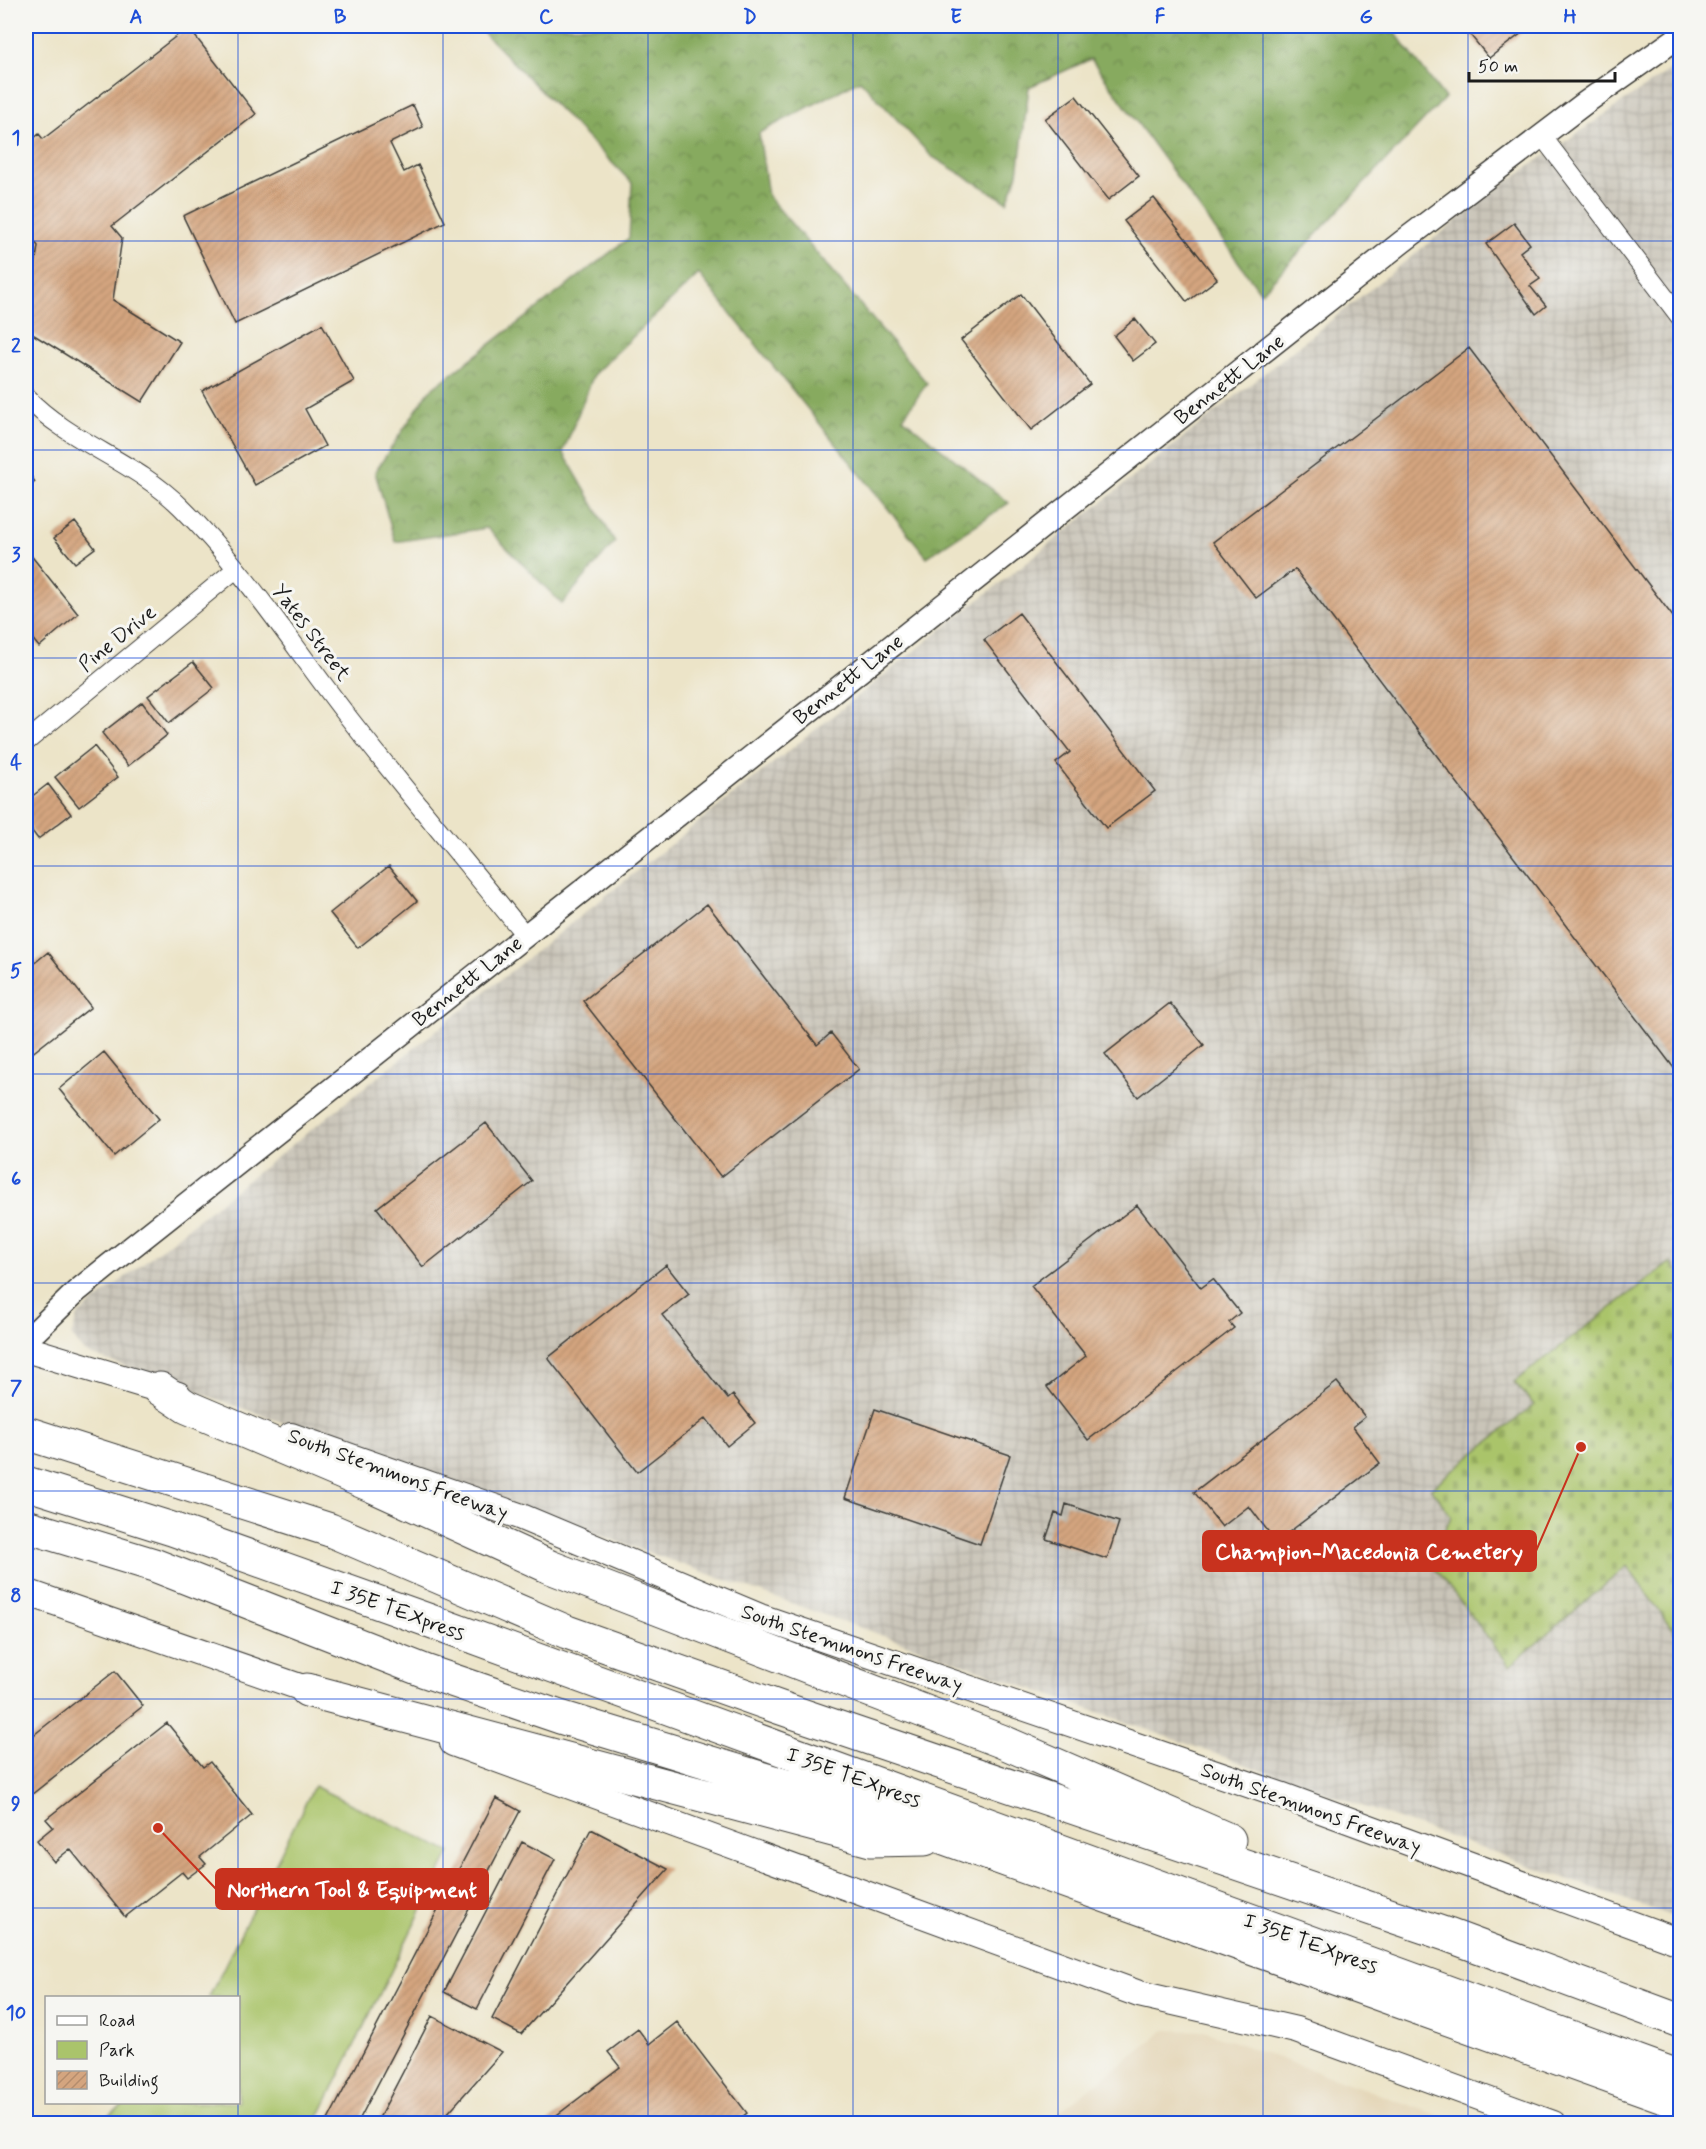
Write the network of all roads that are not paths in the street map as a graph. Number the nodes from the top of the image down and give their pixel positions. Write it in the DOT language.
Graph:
graph roads {
  1 [pos="1680,36"];
  2 [pos="1542,136"];
  3 [pos="1680,317"];
  4 [pos="26,397"];
  5 [pos="236,569"];
  6 [pos="26,742"];
  7 [pos="525,935"];
  8 [pos="26,1335"];
  9 [pos="26,1349"];
  10 [pos="160,1389"];
  11 [pos="26,1432"];
  12 [pos="26,1439"];
  13 [pos="94,1455"];
  14 [pos="26,1483"];
  15 [pos="26,1526"];
  16 [pos="26,1592"];
  17 [pos="307,1690"];
  18 [pos="947,1839"];
  19 [pos="1448,1935"];
  20 [pos="1680,1942"];
  21 [pos="1680,2020"];
  22 [pos="1680,2077"];
  23 [pos="1680,2102"];
  24 [pos="1553,2124"];
  1 -- 2 [label="street, Bennett Lane"];
  2 -- 3 [label="street"];
  2 -- 7 [label="street, Bennett Lane"];
  4 -- 5 [label="street, Yates Street"];
  5 -- 6 [label="street, Pine Drive"];
  5 -- 7 [label="street, Yates Street"];
  7 -- 8 [label="street, Bennett Lane"];
  9 -- 10 [label="main road, South Stemmons Freeway"];
  10 -- 19 [label="highway"];
  10 -- 20 [label="main road, South Stemmons Freeway"];
  11 -- 13 [label="highway"];
  12 -- 13 [label="highway"];
  13 -- 19 [label="highway"];
  14 -- 22 [label="highway, I 35E TEXpress"];
  15 -- 18 [label="highway"];
  16 -- 17 [label="main road"];
  17 -- 18 [label="highway"];
  17 -- 24 [label="main road"];
  18 -- 23 [label="highway"];
  19 -- 21 [label="highway"];
}
